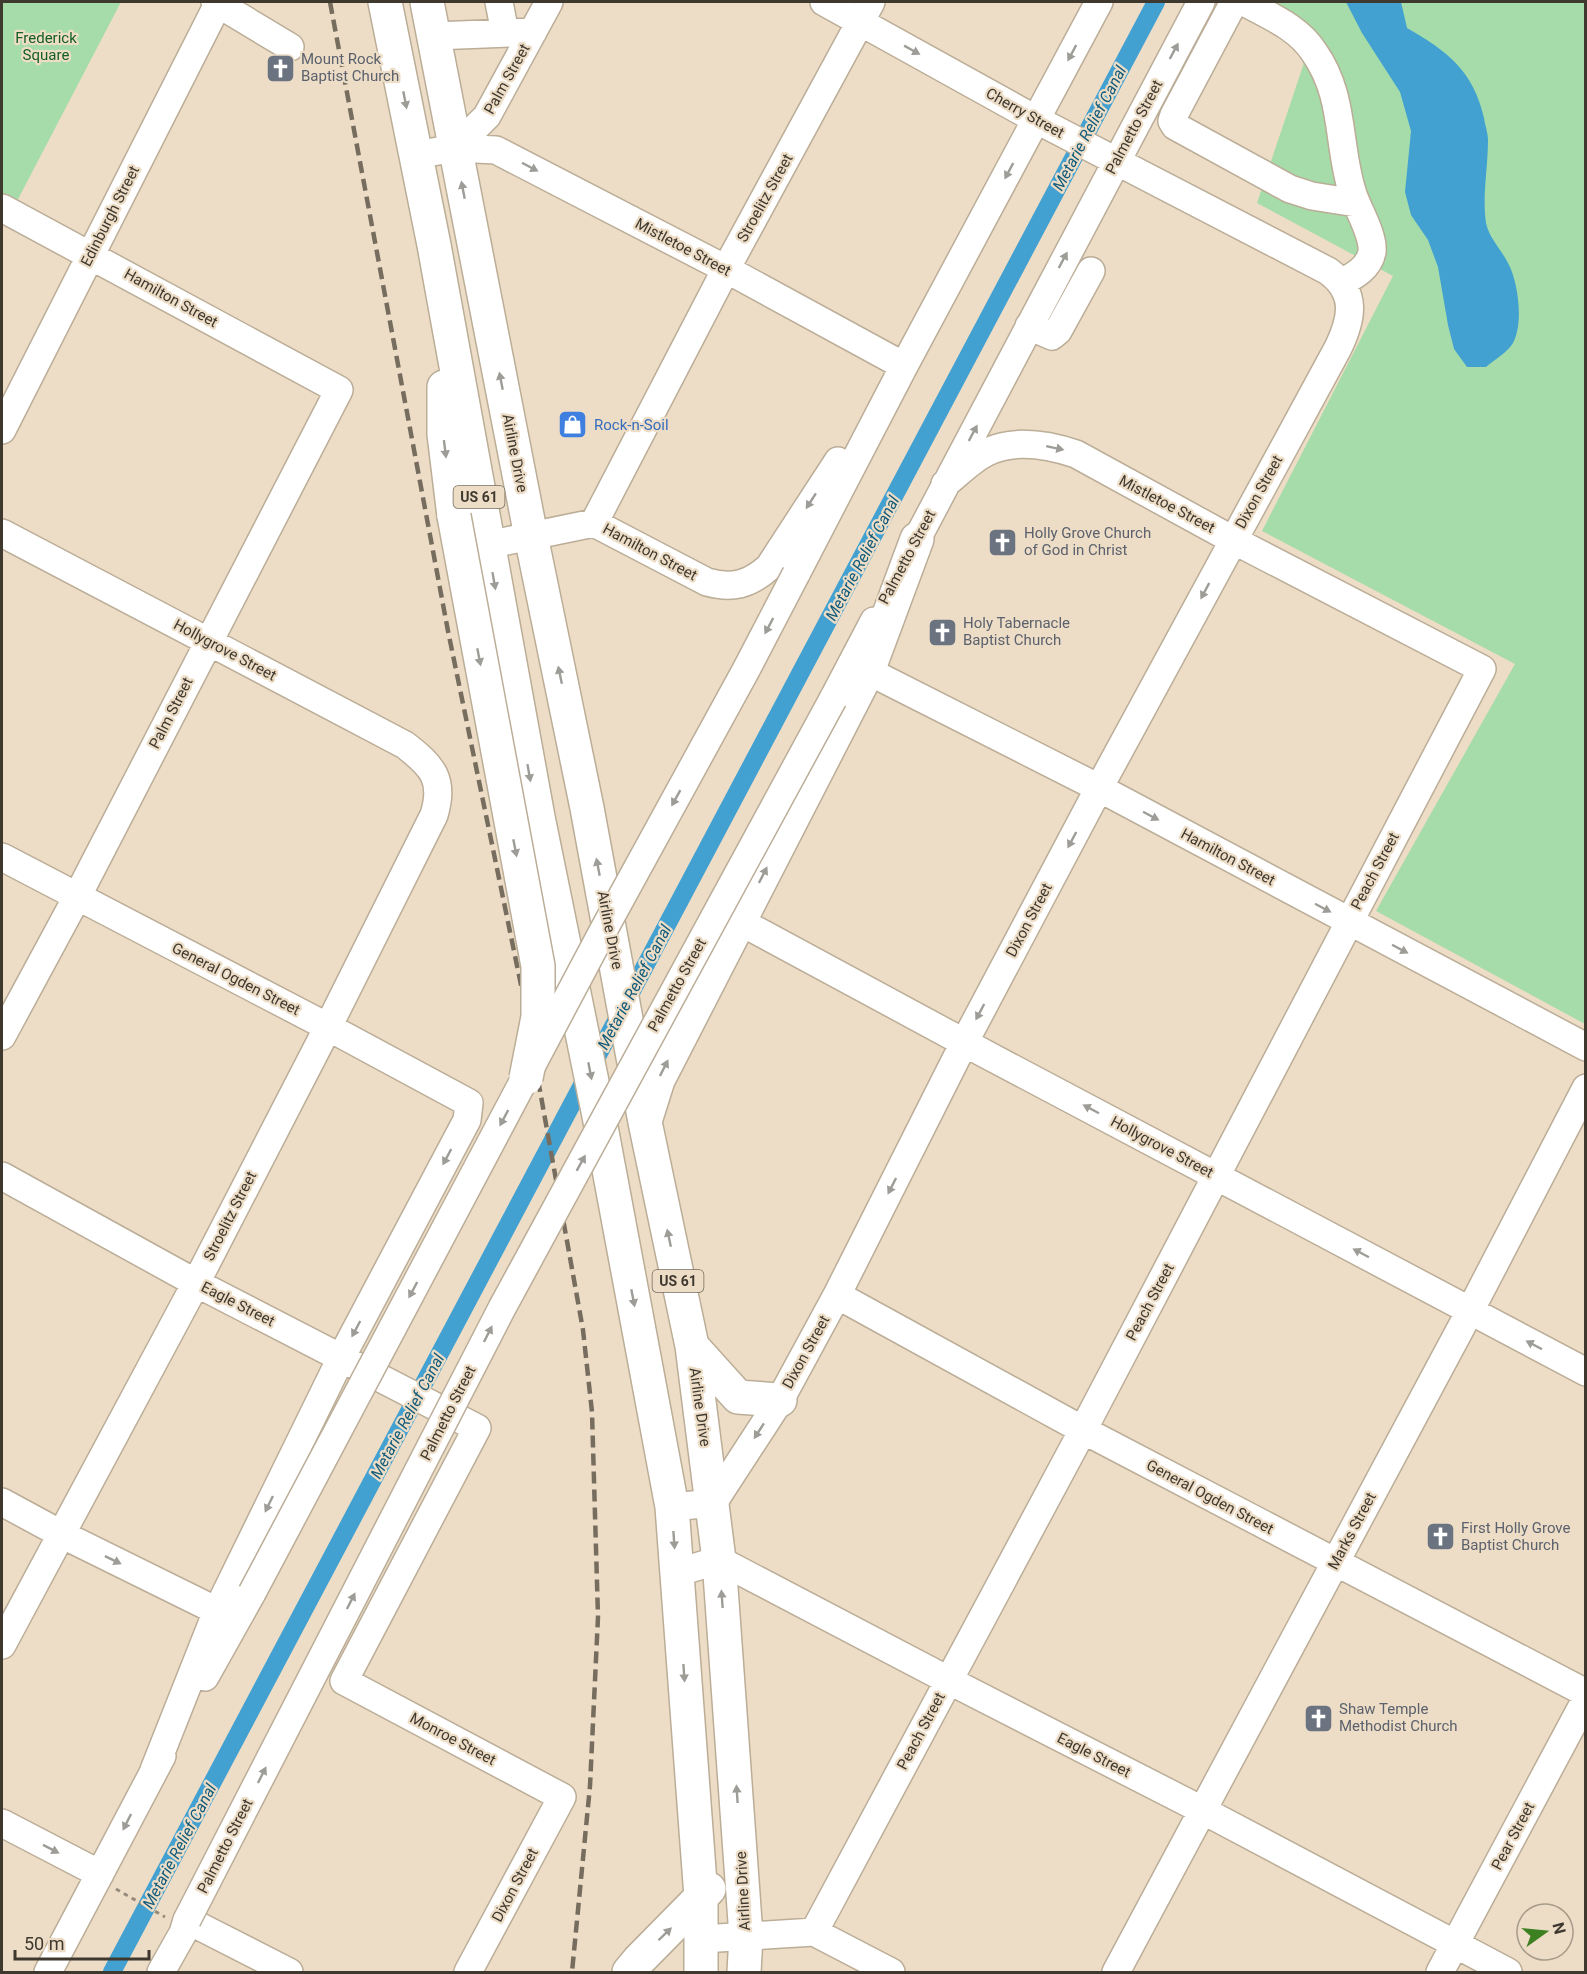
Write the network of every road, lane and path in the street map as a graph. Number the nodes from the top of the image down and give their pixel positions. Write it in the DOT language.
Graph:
graph roads {
  1 [pos="217,2"];
  2 [pos="385,2"];
  3 [pos="427,2"];
  4 [pos="499,2"];
  5 [pos="549,2"];
  6 [pos="824,2"];
  7 [pos="1099,2"];
  8 [pos="1200,2"];
  9 [pos="1234,2"];
  10 [pos="1244,2"];
  11 [pos="866,11"];
  12 [pos="533,32"];
  13 [pos="505,33"];
  14 [pos="434,36"];
  15 [pos="290,47"];
  16 [pos="1042,123"];
  17 [pos="455,148"];
  18 [pos="416,155"];
  19 [pos="1109,158"];
  20 [pos="1356,203"];
  21 [pos="2,208"];
  22 [pos="473,237"];
  23 [pos="434,245"];
  24 [pos="91,255"];
  25 [pos="726,269"];
  26 [pos="1091,271"];
  27 [pos="1344,289"];
  28 [pos="445,307"];
  29 [pos="1029,326"];
  30 [pos="904,366"];
  31 [pos="339,390"];
  32 [pos="2,430"];
  33 [pos="513,441"];
  34 [pos="470,449"];
  35 [pos="945,484"];
  36 [pos="594,523"];
  37 [pos="2,533"];
  38 [pos="531,536"];
  39 [pos="917,539"];
  40 [pos="1233,540"];
  41 [pos="488,545"];
  42 [pos="208,640"];
  43 [pos="1482,669"];
  44 [pos="868,671"];
  45 [pos="436,781"];
  46 [pos="1099,788"];
  47 [pos="587,808"];
  48 [pos="538,817"];
  49 [pos="2,857"];
  50 [pos="77,897"];
  51 [pos="739,921"];
  52 [pos="1348,921"];
  53 [pos="328,1027"];
  54 [pos="2,1036"];
  55 [pos="964,1042"];
  56 [pos="1586,1047"];
  57 [pos="526,1078"];
  58 [pos="1586,1088"];
  59 [pos="645,1122"];
  60 [pos="1217,1175"];
  61 [pos="2,1176"];
  62 [pos="196,1283"];
  63 [pos="837,1294"];
  64 [pos="1470,1311"];
  65 [pos="692,1346"];
  66 [pos="341,1358"];
  67 [pos="1586,1372"];
  68 [pos="780,1400"];
  69 [pos="1083,1430"];
  70 [pos="2,1502"];
  71 [pos="713,1503"];
  72 [pos="672,1507"];
  73 [pos="61,1534"];
  74 [pos="719,1560"];
  75 [pos="1334,1563"];
  76 [pos="676,1573"];
  77 [pos="217,1611"];
  78 [pos="2,1645"];
  79 [pos="948,1680"];
  80 [pos="344,1682"];
  81 [pos="1586,1694"];
  82 [pos="1586,1699"];
  83 [pos="154,1770"];
  84 [pos="562,1797"];
  85 [pos="1202,1810"];
  86 [pos="2,1823"];
  87 [pos="739,1830"];
  88 [pos="105,1880"];
  89 [pos="701,1897"];
  90 [pos="179,1920"];
  91 [pos="814,1932"];
  92 [pos="746,1936"];
  93 [pos="702,1939"];
  94 [pos="1455,1945"];
  95 [pos="48,1972"];
  96 [pos="161,1972"];
  97 [pos="289,1972"];
  98 [pos="468,1972"];
  99 [pos="629,1972"];
  100 [pos="701,1972"];
  101 [pos="744,1972"];
  102 [pos="891,1972"];
  103 [pos="1116,1972"];
  104 [pos="1440,1972"];
  105 [pos="1508,1972"];
  1 -- 15 [label="street"];
  1 -- 24 [label="street, Edinburgh Street"];
  2 -- 18 [label="main road, US 61, one-way"];
  3 -- 14 [label="main road, Airline Drive / US 61"];
  4 -- 13 [label="street"];
  5 -- 12 [label="street, Palm Street"];
  6 -- 11 [label="street, Cherry Street"];
  7 -- 16 [label="street, one-way"];
  19 -- 8 [label="street, Palmetto Street, one-way"];
  9 -- 20 [label="street"];
  10 -- 20 [label="street"];
  11 -- 16 [label="street, Cherry Street, one-way"];
  11 -- 25 [label="street, Stroelitz Street"];
  12 -- 13 [label="street"];
  12 -- 17 [label="street, Palm Street"];
  13 -- 14 [label="street"];
  14 -- 17 [label="main road, Airline Drive / US 61"];
  16 -- 19 [label="street, Cherry Street"];
  16 -- 30 [label="street, one-way"];
  17 -- 18 [label="street, Mistletoe Street"];
  22 -- 17 [label="main road, Airline Drive / US 61, one-way"];
  17 -- 25 [label="street, Mistletoe Street, one-way"];
  18 -- 23 [label="main road, US 61"];
  19 -- 27 [label="street, Cherry Street"];
  29 -- 19 [label="street, Palmetto Street, one-way"];
  20 -- 27 [label="street"];
  21 -- 24 [label="street, Hamilton Street"];
  22 -- 23 [label="main road"];
  33 -- 22 [label="main road, Airline Drive / US 61, one-way"];
  23 -- 28 [label="main road, US 61"];
  24 -- 31 [label="street, Hamilton Street"];
  24 -- 32 [label="street, Edinburgh Street"];
  25 -- 30 [label="street, Mistletoe Street"];
  25 -- 36 [label="street, Stroelitz Street"];
  26 -- 29 [label="street"];
  27 -- 40 [label="street, Dixon Street"];
  28 -- 34 [label="main road, US 61"];
  28 -- 57 [label="main road, one-way, bridge"];
  35 -- 29 [label="street, Palmetto Street, one-way"];
  30 -- 36 [label="street, Hamilton Street, one-way"];
  30 -- 57 [label="street, one-way, bridge"];
  31 -- 42 [label="street, Palm Street"];
  33 -- 34 [label="main road"];
  33 -- 38 [label="main road, Airline Drive / US 61"];
  34 -- 41 [label="main road, US 61"];
  35 -- 39 [label="street, Palmetto Street"];
  35 -- 40 [label="street, Mistletoe Street, one-way"];
  36 -- 38 [label="street, Hamilton Street"];
  37 -- 42 [label="street, Hollygrove Street"];
  38 -- 41 [label="street, Hamilton Street"];
  47 -- 38 [label="main road, Airline Drive / US 61, one-way"];
  39 -- 44 [label="main road"];
  90 -- 39 [label="street, Palmetto Street, one-way, bridge"];
  40 -- 43 [label="street, Mistletoe Street"];
  40 -- 46 [label="street, Dixon Street, one-way"];
  41 -- 48 [label="main road, US 61, one-way"];
  42 -- 45 [label="street, Hollygrove Street"];
  42 -- 50 [label="street, Palm Street"];
  43 -- 52 [label="street, Peach Street"];
  44 -- 46 [label="street, Hamilton Street"];
  51 -- 44 [label="main road, one-way"];
  45 -- 53 [label="street, Stroelitz Street"];
  46 -- 52 [label="street, Hamilton Street, one-way"];
  46 -- 55 [label="street, Dixon Street, one-way"];
  47 -- 48 [label="main road"];
  59 -- 47 [label="main road, Airline Drive / US 61, one-way"];
  48 -- 72 [label="main road, US 61, one-way"];
  49 -- 50 [label="street, General Ogden Street"];
  50 -- 53 [label="street, General Ogden Street"];
  50 -- 54 [label="street, Palm Street"];
  51 -- 55 [label="street, Hollygrove Street"];
  59 -- 51 [label="main road, one-way"];
  52 -- 56 [label="street, Hamilton Street, one-way"];
  52 -- 60 [label="street, Peach Street"];
  53 -- 62 [label="street, Stroelitz Street"];
  53 -- 66 [label="street, General Ogden Street, one-way"];
  60 -- 55 [label="street, Hollygrove Street, one-way"];
  55 -- 63 [label="street, Dixon Street, one-way"];
  57 -- 83 [label="street, one-way, bridge"];
  58 -- 64 [label="street, Marks Street"];
  65 -- 59 [label="main road, Airline Drive / US 61, one-way"];
  64 -- 60 [label="street, Hollygrove Street, one-way"];
  60 -- 69 [label="street, Peach Street"];
  61 -- 62 [label="street, Eagle Street"];
  62 -- 66 [label="street, Eagle Street"];
  62 -- 73 [label="street, Stroelitz Street"];
  63 -- 68 [label="street, Dixon Street"];
  63 -- 69 [label="street, General Ogden Street"];
  67 -- 64 [label="street, Hollygrove Street, one-way"];
  64 -- 75 [label="street, Marks Street"];
  65 -- 68 [label="main road"];
  65 -- 71 [label="main road, Airline Drive / US 61"];
  66 -- 77 [label="street, one-way"];
  66 -- 80 [label="street, Eagle Street"];
  68 -- 71 [label="street, Dixon Street, one-way"];
  69 -- 75 [label="street, General Ogden Street"];
  69 -- 79 [label="street, Peach Street"];
  70 -- 73 [label="street"];
  71 -- 72 [label="street"];
  71 -- 74 [label="main road, Airline Drive / US 61"];
  72 -- 76 [label="main road, US 61, one-way"];
  73 -- 77 [label="street, one-way"];
  73 -- 78 [label="street, Stroelitz Street"];
  74 -- 76 [label="street"];
  74 -- 79 [label="street, Eagle Street"];
  87 -- 74 [label="main road, Airline Drive / US 61, one-way"];
  75 -- 81 [label="street, General Ogden Street"];
  75 -- 85 [label="street, Marks Street"];
  76 -- 89 [label="main road, US 61, one-way"];
  77 -- 83 [label="street"];
  79 -- 85 [label="street, Eagle Street"];
  79 -- 91 [label="street, Peach Street"];
  80 -- 84 [label="street, Monroe Street"];
  82 -- 94 [label="street, Pear Street"];
  83 -- 88 [label="street, one-way"];
  84 -- 98 [label="street, Dixon Street"];
  85 -- 94 [label="street, Eagle Street"];
  85 -- 103 [label="street, Marks Street"];
  86 -- 88 [label="street, one-way"];
  87 -- 89 [label="main road"];
  87 -- 92 [label="main road, Airline Drive / US 61"];
  88 -- 90 [label="path"];
  88 -- 95 [label="street"];
  89 -- 93 [label="main road, US 61"];
  99 -- 89 [label="main road, one-way"];
  90 -- 96 [label="street, Palmetto Street"];
  90 -- 97 [label="street"];
  91 -- 92 [label="street"];
  91 -- 102 [label="street"];
  92 -- 93 [label="street"];
  92 -- 101 [label="main road, Airline Drive / US 61"];
  93 -- 100 [label="main road, US 61"];
  94 -- 104 [label="street, Pear Street"];
  94 -- 105 [label="street, Eagle Street"];
}
